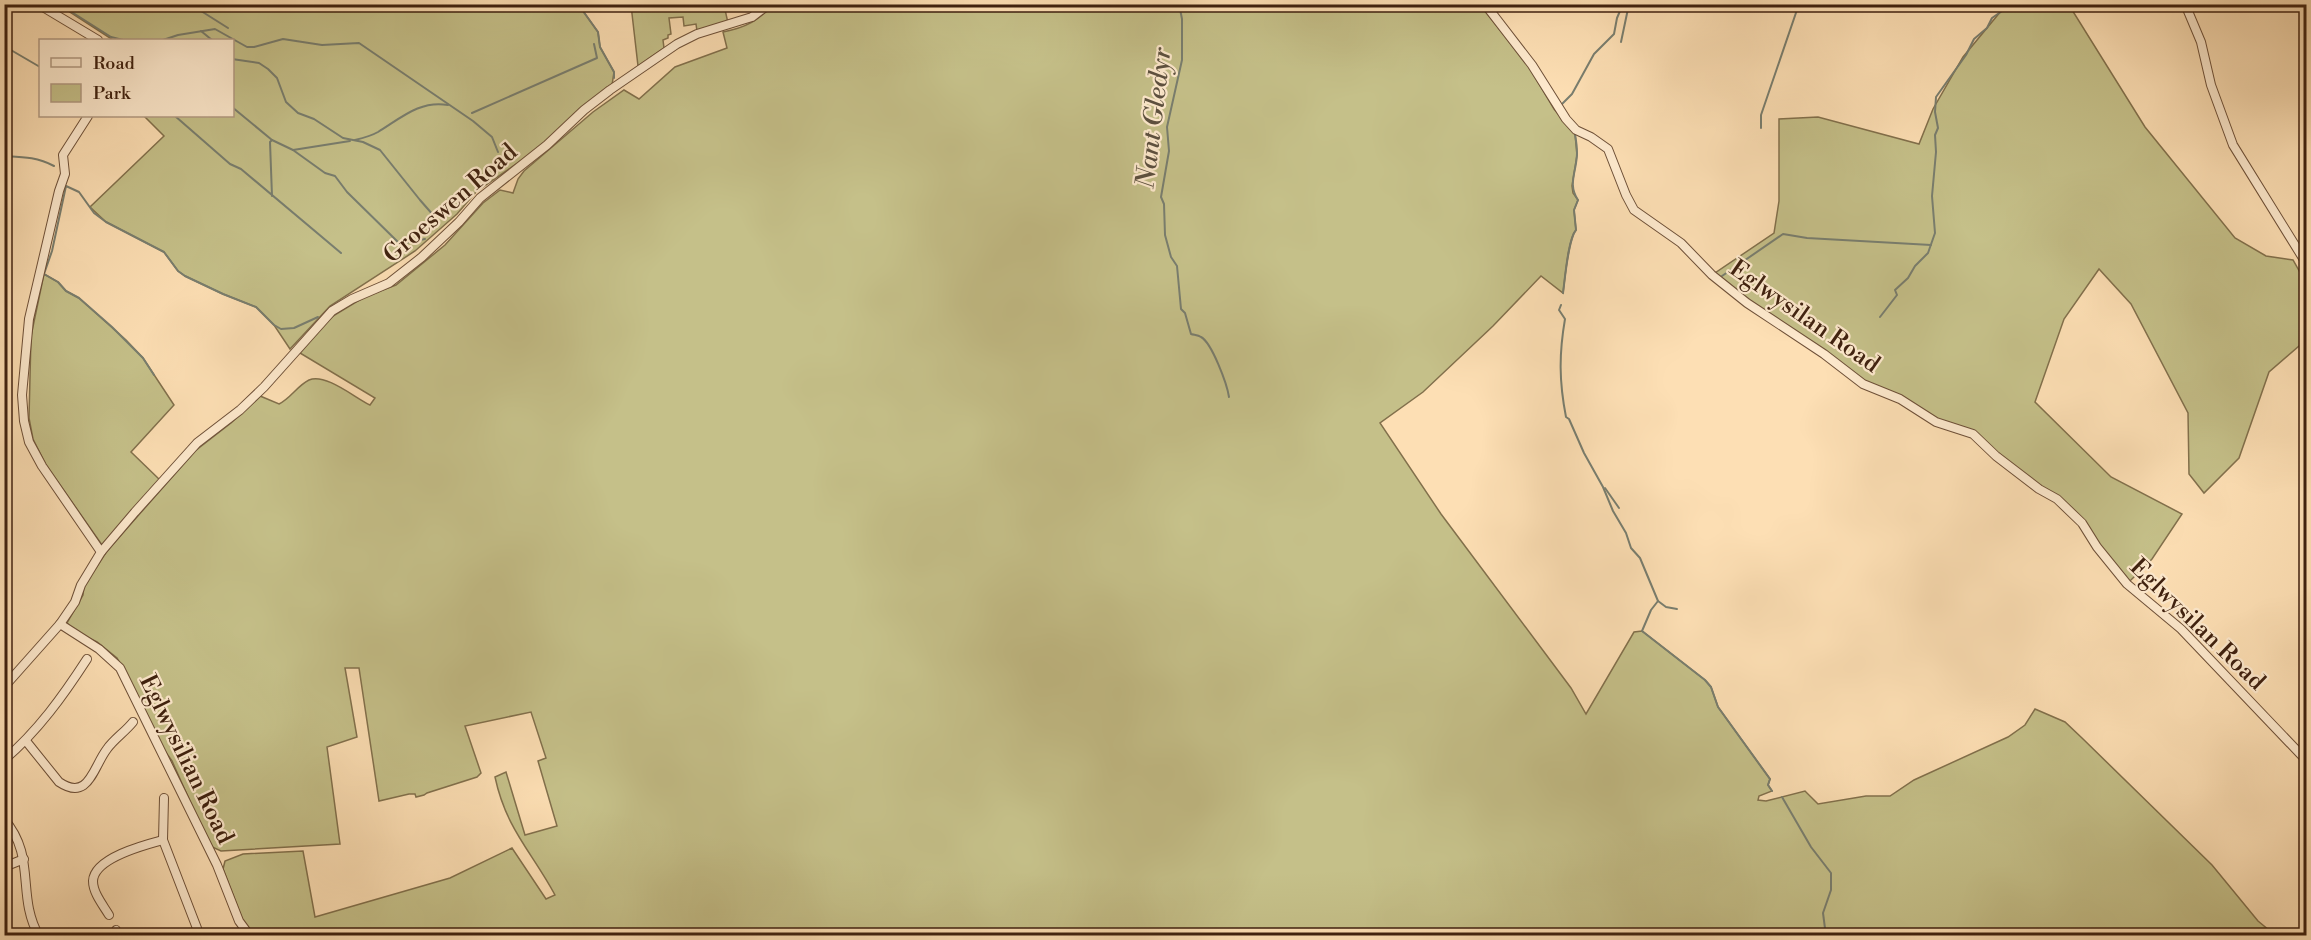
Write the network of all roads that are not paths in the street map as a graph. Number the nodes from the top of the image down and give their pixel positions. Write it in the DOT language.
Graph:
graph roads {
  1 [pos="38,4"];
  2 [pos="769,4"];
  3 [pos="1485,4"];
  4 [pos="2185,4"];
  5 [pos="96,39"];
  6 [pos="87,117"];
  7 [pos="2307,263"];
  8 [pos="101,552"];
  9 [pos="60,624"];
  10 [pos="87,659"];
  11 [pos="4,687"];
  12 [pos="133,722"];
  13 [pos="26,741"];
  14 [pos="4,760"];
  15 [pos="2307,760"];
  16 [pos="164,798"];
  17 [pos="4,819"];
  18 [pos="163,840"];
  19 [pos="24,860"];
  20 [pos="4,867"];
  21 [pos="109,915"];
  22 [pos="37,933"];
  23 [pos="28,936"];
  24 [pos="200,936"];
  25 [pos="250,936"];
  1 -- 5 [label="street"];
  2 -- 8 [label="street, Groeswen Road"];
  3 -- 15 [label="street, Eglwysilan Road"];
  4 -- 7 [label="street"];
  6 -- 8 [label="street"];
  8 -- 9 [label="street, Groeswen Road"];
  9 -- 11 [label="street, Groeswen Road"];
  9 -- 25 [label="street, Eglwysilian Road"];
  10 -- 13 [label="street"];
  12 -- 13 [label="street"];
  13 -- 14 [label="street"];
  16 -- 18 [label="street"];
  17 -- 19 [label="street"];
  18 -- 21 [label="street"];
  18 -- 24 [label="street"];
  19 -- 20 [label="street"];
  19 -- 22 [label="street"];
  22 -- 23 [label="street"];
}
